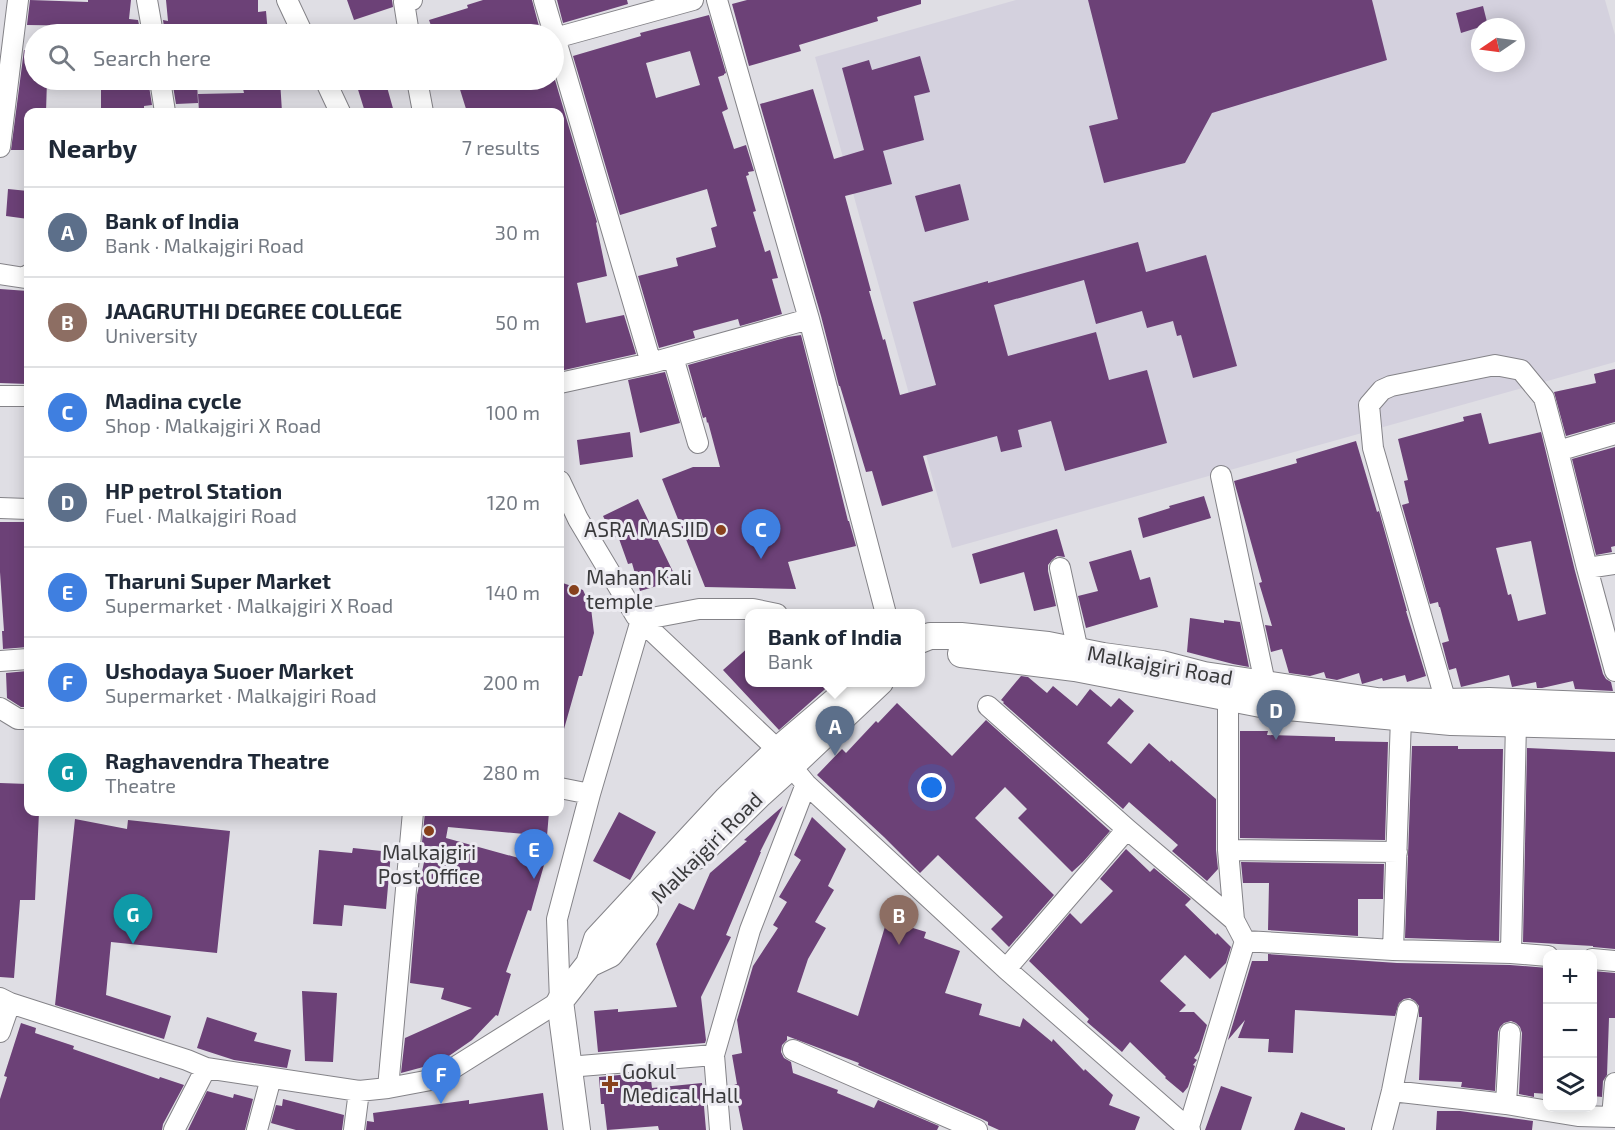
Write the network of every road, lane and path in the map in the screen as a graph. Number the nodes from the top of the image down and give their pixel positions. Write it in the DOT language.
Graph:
graph roads {
  1 [pos="18,0"];
  2 [pos="147,0"];
  3 [pos="287,0"];
  4 [pos="412,0"];
  5 [pos="544,0"];
  6 [pos="693,0"];
  7 [pos="717,0"];
  8 [pos="151,24"];
  9 [pos="298,24"];
  10 [pos="407,24"];
  11 [pos="551,24"];
  12 [pos="564,36"];
  13 [pos="564,68"];
  14 [pos="162,90"];
  15 [pos="329,90"];
  16 [pos="419,90"];
  17 [pos="164,108"];
  18 [pos="338,108"];
  19 [pos="422,108"];
  20 [pos="0,147"];
  21 [pos="0,274"];
  22 [pos="24,278"];
  23 [pos="809,319"];
  24 [pos="673,357"];
  25 [pos="651,363"];
  26 [pos="564,381"];
  27 [pos="0,396"];
  28 [pos="24,396"];
  29 [pos="1615,434"];
  30 [pos="698,443"];
  31 [pos="1558,451"];
  32 [pos="1221,476"];
  33 [pos="564,497"];
  34 [pos="0,508"];
  35 [pos="24,508"];
  36 [pos="569,517"];
  37 [pos="1615,564"];
  38 [pos="1060,568"];
  39 [pos="1587,568"];
  40 [pos="745,609"];
  41 [pos="885,609"];
  42 [pos="641,620"];
  43 [pos="925,638"];
  44 [pos="1078,651"];
  45 [pos="925,656"];
  46 [pos="24,659"];
  47 [pos="0,661"];
  48 [pos="1615,671"];
  49 [pos="1264,683"];
  50 [pos="854,687"];
  51 [pos="875,687"];
  52 [pos="1228,699"];
  53 [pos="1446,702"];
  54 [pos="988,706"];
  55 [pos="1615,706"];
  56 [pos="0,708"];
  57 [pos="1401,718"];
  58 [pos="24,719"];
  59 [pos="1516,723"];
  60 [pos="1615,726"];
  61 [pos="792,767"];
  62 [pos="564,789"];
  63 [pos="590,794"];
  64 [pos="414,816"];
  65 [pos="1127,829"];
  66 [pos="1228,850"];
  67 [pos="1397,852"];
  68 [pos="1234,920"];
  69 [pos="1245,941"];
  70 [pos="1393,950"];
  71 [pos="1511,953"];
  72 [pos="1543,956"];
  73 [pos="1597,959"];
  74 [pos="1615,961"];
  75 [pos="1006,969"];
  76 [pos="5,1001"];
  77 [pos="560,1001"];
  78 [pos="1407,1011"];
  79 [pos="0,1032"];
  80 [pos="1510,1033"];
  81 [pos="793,1050"];
  82 [pos="714,1055"];
  83 [pos="568,1067"];
  84 [pos="206,1068"];
  85 [pos="271,1078"];
  86 [pos="1615,1083"];
  87 [pos="388,1088"];
  88 [pos="359,1091"];
  89 [pos="1392,1091"];
  90 [pos="1506,1104"];
  91 [pos="1614,1117"];
  92 [pos="1577,1123"];
  93 [pos="174,1130"];
  94 [pos="257,1130"];
  95 [pos="354,1130"];
  96 [pos="577,1130"];
  97 [pos="720,1130"];
  98 [pos="977,1130"];
  99 [pos="1189,1130"];
  100 [pos="1382,1130"];
  1 -- 20 [label="street"];
  2 -- 8 [label="street"];
  3 -- 9 [label="street"];
  4 -- 10 [label="street"];
  5 -- 11 [label="street"];
  6 -- 12 [label="street"];
  7 -- 23 [label="street"];
  13 -- 25 [label="street"];
  14 -- 17 [label="street"];
  15 -- 18 [label="street"];
  16 -- 19 [label="street"];
  21 -- 22 [label="street"];
  23 -- 24 [label="street"];
  23 -- 41 [label="street"];
  24 -- 25 [label="street"];
  24 -- 30 [label="street"];
  25 -- 26 [label="street"];
  27 -- 28 [label="street"];
  29 -- 31 [label="street"];
  31 -- 39 [label="street"];
  31 -- 53 [label="street"];
  32 -- 49 [label="street"];
  33 -- 36 [label="street"];
  34 -- 35 [label="street"];
  36 -- 42 [label="street"];
  37 -- 39 [label="street"];
  38 -- 44 [label="street"];
  39 -- 48 [label="street"];
  40 -- 42 [label="street"];
  42 -- 61 [label="street"];
  42 -- 63 [label="street"];
  43 -- 44 [label="main road, Malkajgiri Road"];
  44 -- 49 [label="main road, Malkajgiri Road"];
  45 -- 52 [label="main road, Malkajgiri Road"];
  46 -- 47 [label="street"];
  49 -- 53 [label="main road, Malkajgiri Road"];
  50 -- 61 [label="main road, Malkajgiri Road"];
  51 -- 61 [label="main road, Malkajgiri Road"];
  52 -- 57 [label="main road, Malkajgiri Road"];
  52 -- 66 [label="street"];
  53 -- 55 [label="main road, Malkajgiri Road"];
  54 -- 65 [label="street"];
  56 -- 58 [label="street"];
  57 -- 59 [label="main road, Malkajgiri Road"];
  57 -- 67 [label="street"];
  59 -- 60 [label="main road, Malkajgiri Road"];
  59 -- 71 [label="street"];
  61 -- 75 [label="street"];
  61 -- 77 [label="main road, Malkajgiri Road"];
  61 -- 82 [label="street"];
  62 -- 63 [label="street"];
  63 -- 77 [label="street"];
  64 -- 87 [label="street"];
  65 -- 68 [label="street"];
  65 -- 75 [label="street"];
  66 -- 67 [label="street"];
  66 -- 68 [label="street"];
  67 -- 70 [label="street"];
  68 -- 69 [label="street"];
  69 -- 70 [label="street"];
  69 -- 99 [label="street"];
  70 -- 71 [label="street"];
  71 -- 72 [label="street"];
  73 -- 74 [label="street"];
  75 -- 99 [label="street"];
  76 -- 79 [label="street"];
  76 -- 84 [label="street"];
  77 -- 83 [label="main road"];
  77 -- 87 [label="street"];
  78 -- 89 [label="street"];
  80 -- 90 [label="street"];
  81 -- 98 [label="street"];
  82 -- 83 [label="street"];
  82 -- 97 [label="street"];
  83 -- 96 [label="main road"];
  84 -- 85 [label="street"];
  84 -- 93 [label="street"];
  85 -- 88 [label="street"];
  85 -- 94 [label="street"];
  86 -- 91 [label="street"];
  87 -- 88 [label="street"];
  88 -- 95 [label="street"];
  89 -- 90 [label="street"];
  89 -- 100 [label="street"];
  90 -- 92 [label="street"];
  91 -- 92 [label="street"];
}
